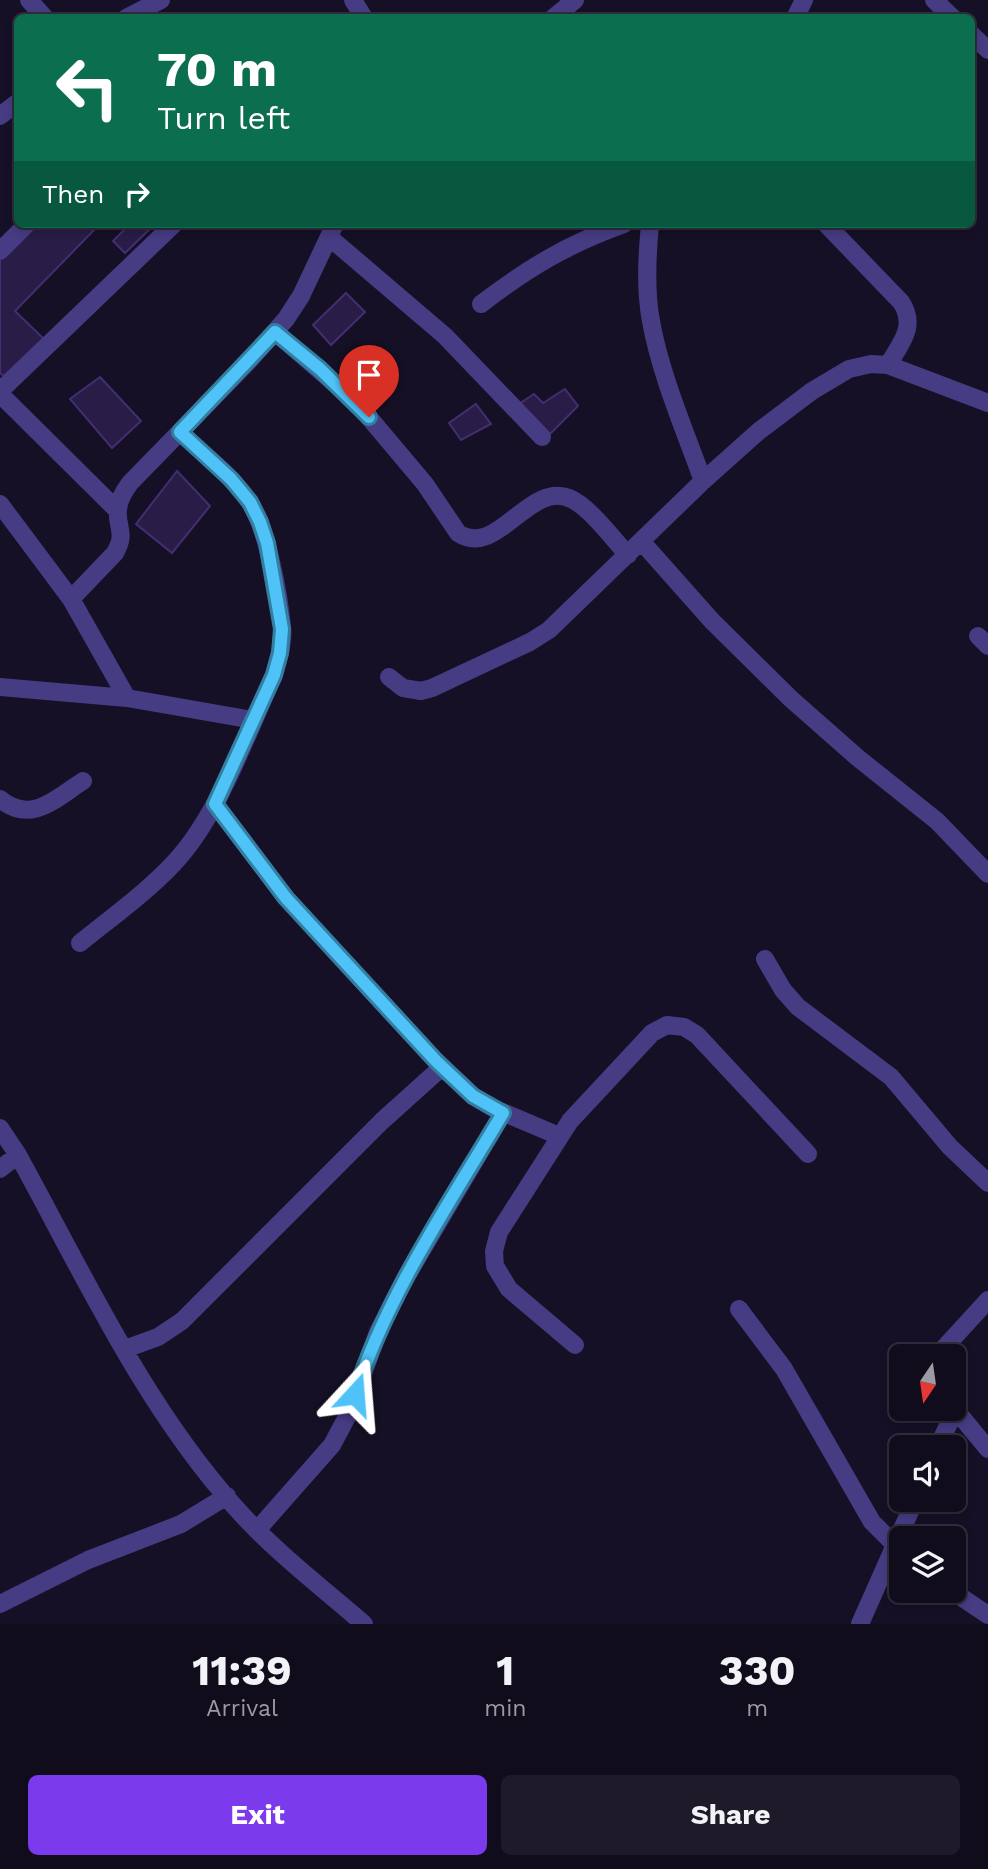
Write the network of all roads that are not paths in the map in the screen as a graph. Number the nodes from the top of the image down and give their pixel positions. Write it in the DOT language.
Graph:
graph roads {
  1 [pos="29,0"];
  2 [pos="160,0"];
  3 [pos="575,0"];
  4 [pos="934,0"];
  5 [pos="41,14"];
  6 [pos="134,14"];
  7 [pos="558,14"];
  8 [pos="949,14"];
  9 [pos="975,38"];
  10 [pos="988,50"];
  11 [pos="14,105"];
  12 [pos="0,116"];
  13 [pos="23,228"];
  14 [pos="170,228"];
  15 [pos="614,228"];
  16 [pos="650,228"];
  17 [pos="830,228"];
  18 [pos="332,231"];
  19 [pos="0,251"];
  20 [pos="481,304"];
  21 [pos="275,332"];
  22 [pos="888,365"];
  23 [pos="0,393"];
  24 [pos="988,403"];
  25 [pos="180,432"];
  26 [pos="542,437"];
  27 [pos="703,481"];
  28 [pos="0,504"];
  29 [pos="117,510"];
  30 [pos="640,541"];
  31 [pos="628,555"];
  32 [pos="71,599"];
  33 [pos="389,677"];
  34 [pos="0,687"];
  35 [pos="127,698"];
  36 [pos="253,720"];
  37 [pos="83,781"];
  38 [pos="0,799"];
  39 [pos="215,804"];
  40 [pos="988,874"];
  41 [pos="80,943"];
  42 [pos="765,959"];
  43 [pos="442,1067"];
  44 [pos="503,1113"];
  45 [pos="0,1128"];
  46 [pos="559,1136"];
  47 [pos="808,1154"];
  48 [pos="18,1155"];
  49 [pos="0,1169"];
  50 [pos="988,1183"];
  51 [pos="988,1300"];
  52 [pos="739,1309"];
  53 [pos="948,1344"];
  54 [pos="575,1345"];
  55 [pos="125,1349"];
  56 [pos="965,1421"];
  57 [pos="988,1449"];
  58 [pos="227,1496"];
  59 [pos="258,1529"];
  60 [pos="889,1538"];
  61 [pos="889,1565"];
  62 [pos="966,1600"];
  63 [pos="0,1604"];
  64 [pos="988,1615"];
  65 [pos="364,1624"];
  66 [pos="860,1624"];
  1 -- 5 [label="street"];
  2 -- 6 [label="street"];
  3 -- 7 [label="street"];
  4 -- 8 [label="street"];
  9 -- 10 [label="street"];
  11 -- 12 [label="street"];
  13 -- 19 [label="street"];
  14 -- 23 [label="street"];
  15 -- 20 [label="street"];
  16 -- 27 [label="street"];
  17 -- 22 [label="street"];
  18 -- 21 [label="street"];
  18 -- 26 [label="street"];
  21 -- 25 [label="street"];
  21 -- 31 [label="street"];
  22 -- 24 [label="street"];
  22 -- 27 [label="street"];
  23 -- 29 [label="street"];
  25 -- 29 [label="street"];
  25 -- 36 [label="street"];
  27 -- 30 [label="street"];
  28 -- 32 [label="street"];
  29 -- 32 [label="street"];
  30 -- 31 [label="street"];
  30 -- 40 [label="street"];
  31 -- 33 [label="street"];
  32 -- 35 [label="street"];
  34 -- 35 [label="street"];
  35 -- 36 [label="street"];
  36 -- 39 [label="street"];
  37 -- 38 [label="street"];
  39 -- 41 [label="street"];
  39 -- 43 [label="street"];
  42 -- 50 [label="street"];
  43 -- 44 [label="street"];
  43 -- 55 [label="street"];
  44 -- 46 [label="street"];
  44 -- 59 [label="street"];
  45 -- 48 [label="street"];
  46 -- 47 [label="street"];
  46 -- 54 [label="street"];
  48 -- 49 [label="street"];
  48 -- 55 [label="street"];
  51 -- 53 [label="street"];
  52 -- 60 [label="street"];
  55 -- 58 [label="street"];
  56 -- 57 [label="street"];
  58 -- 59 [label="street"];
  58 -- 63 [label="street"];
  59 -- 65 [label="street"];
  61 -- 66 [label="street"];
  62 -- 64 [label="street"];
}
